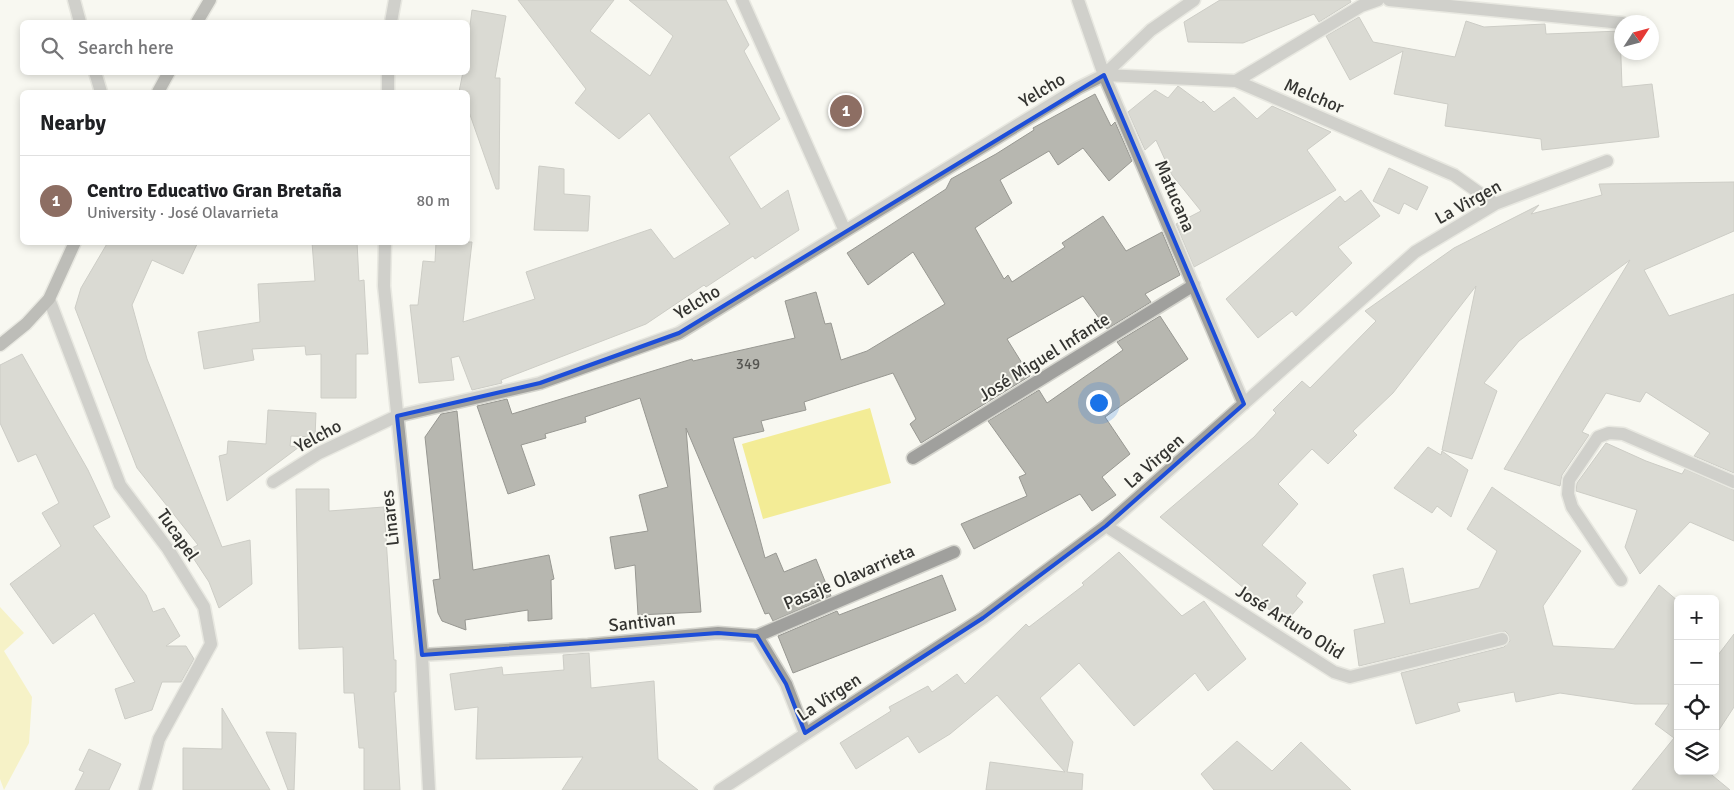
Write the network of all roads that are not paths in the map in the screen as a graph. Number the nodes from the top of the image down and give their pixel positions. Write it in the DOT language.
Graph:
graph roads {
  1 [pos="74,0"];
  2 [pos="210,0"];
  3 [pos="395,0"];
  4 [pos="742,0"];
  5 [pos="1078,0"];
  6 [pos="1194,0"];
  7 [pos="1378,0"];
  8 [pos="1389,0"];
  9 [pos="79,20"];
  10 [pos="198,20"];
  11 [pos="391,20"];
  12 [pos="1614,22"];
  13 [pos="96,75"];
  14 [pos="167,75"];
  15 [pos="388,75"];
  16 [pos="1104,75"];
  17 [pos="1236,81"];
  18 [pos="100,90"];
  19 [pos="159,90"];
  20 [pos="388,90"];
  21 [pos="1607,161"];
  22 [pos="1495,204"];
  23 [pos="845,231"];
  24 [pos="74,245"];
  25 [pos="385,245"];
  26 [pos="1194,285"];
  27 [pos="49,300"];
  28 [pos="0,345"];
  29 [pos="1244,404"];
  30 [pos="397,416"];
  31 [pos="913,458"];
  32 [pos="273,482"];
  33 [pos="1734,482"];
  34 [pos="1106,526"];
  35 [pos="954,552"];
  36 [pos="1621,580"];
  37 [pos="757,636"];
  38 [pos="1502,639"];
  39 [pos="422,655"];
  40 [pos="805,733"];
  41 [pos="145,790"];
  42 [pos="429,790"];
  43 [pos="720,790"];
  1 -- 9 [label="street"];
  2 -- 10 [label="street"];
  3 -- 11 [label="street"];
  4 -- 23 [label="street"];
  5 -- 16 [label="street, Matucana"];
  6 -- 16 [label="street"];
  7 -- 17 [label="street"];
  8 -- 12 [label="street"];
  13 -- 18 [label="street"];
  14 -- 19 [label="street"];
  15 -- 20 [label="street"];
  16 -- 17 [label="street, Melchor"];
  16 -- 23 [label="street, Yelcho"];
  16 -- 26 [label="street, Matucana"];
  17 -- 22 [label="street, Melchor"];
  21 -- 22 [label="street, La Virgen"];
  22 -- 29 [label="street, La Virgen"];
  23 -- 30 [label="street, Yelcho"];
  24 -- 27 [label="street"];
  25 -- 30 [label="street, Linares"];
  26 -- 29 [label="street, Matucana"];
  26 -- 31 [label="street, José Miguel Infante"];
  27 -- 28 [label="street"];
  27 -- 41 [label="street, Tucapel"];
  29 -- 34 [label="street, La Virgen"];
  30 -- 32 [label="street, Yelcho"];
  30 -- 39 [label="street, Linares"];
  33 -- 36 [label="street"];
  34 -- 38 [label="street, José Arturo Olid"];
  34 -- 40 [label="street, La Virgen"];
  35 -- 37 [label="street, Pasaje Olavarrieta"];
  37 -- 39 [label="street, Santivan"];
  37 -- 40 [label="street"];
  39 -- 42 [label="street, Linares"];
  40 -- 43 [label="street, La Virgen"];
}
